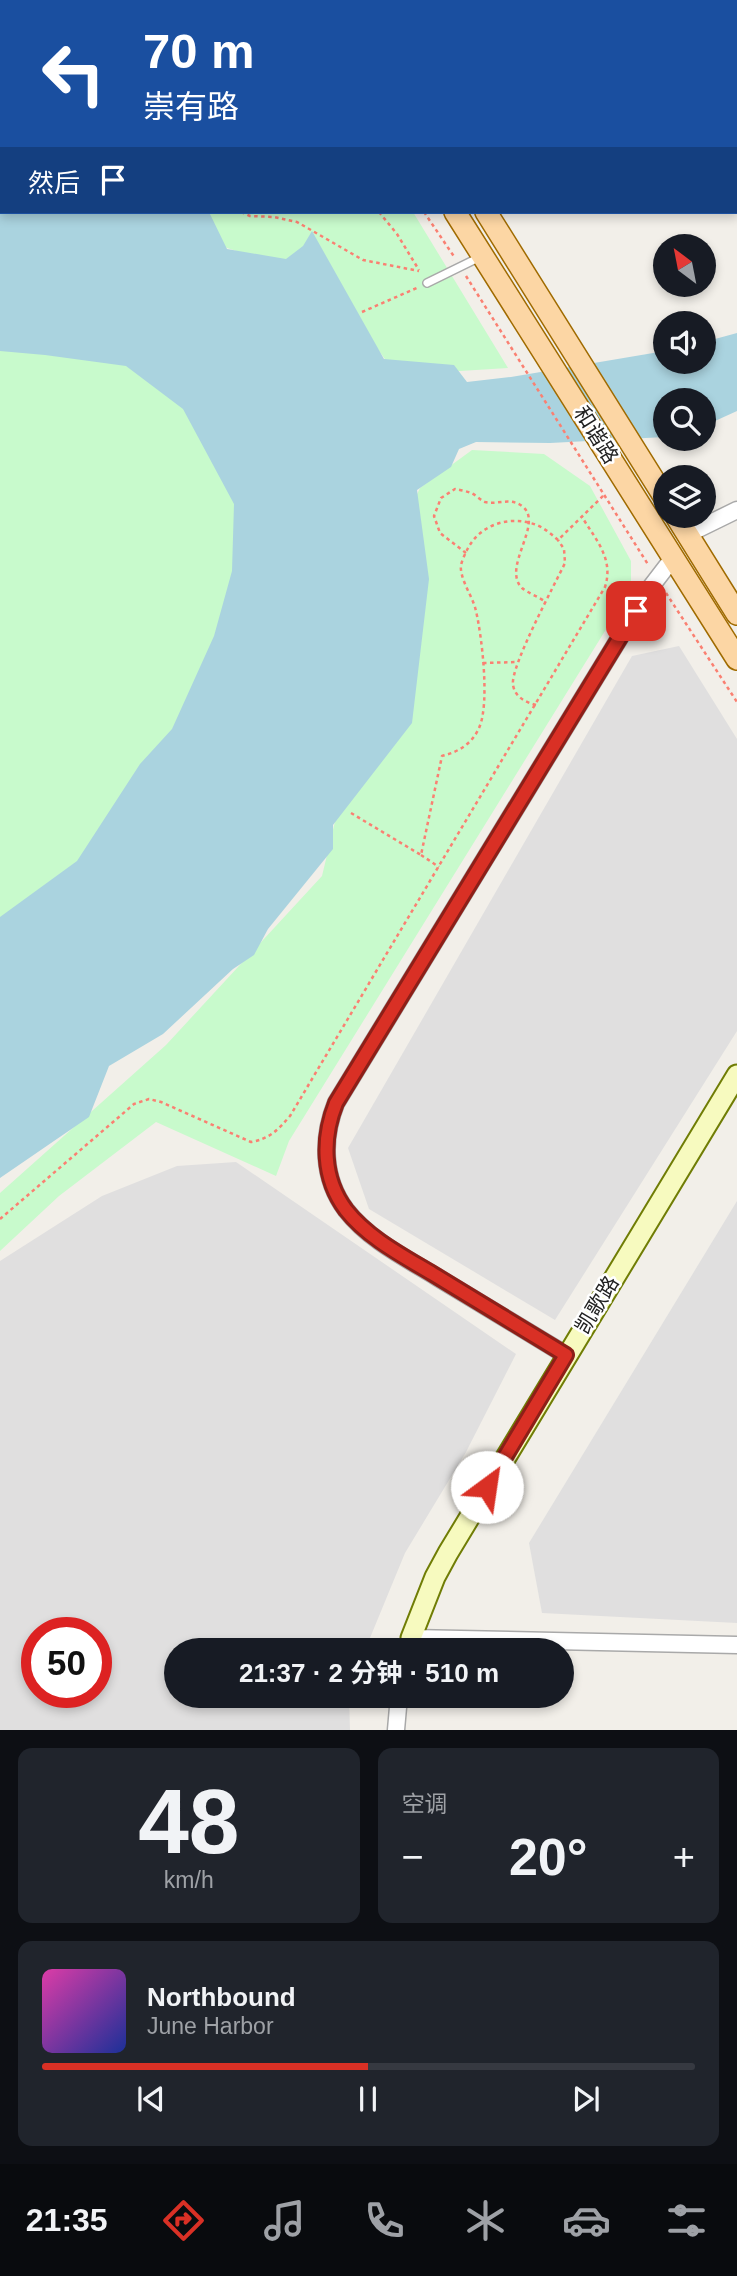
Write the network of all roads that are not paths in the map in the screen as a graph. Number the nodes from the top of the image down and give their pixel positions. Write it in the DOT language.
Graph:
graph roads {
  1 [pos="456,214"];
  2 [pos="487,214"];
  3 [pos="483,255"];
  4 [pos="427,283"];
  5 [pos="653,479"];
  6 [pos="737,510"];
  7 [pos="716,516"];
  8 [pos="684,528"];
  9 [pos="673,558"];
  10 [pos="737,614"];
  11 [pos="737,659"];
  12 [pos="737,1074"];
  13 [pos="566,1355"];
  14 [pos="412,1638"];
  15 [pos="574,1645"];
  16 [pos="737,1645"];
  17 [pos="399,1708"];
  18 [pos="396,1730"];
  1 -- 3 [label="main road, 和谐路"];
  2 -- 5 [label="main road, 和谐路"];
  3 -- 4 [label="lane"];
  3 -- 9 [label="main road, 和谐路"];
  6 -- 7 [label="street"];
  8 -- 10 [label="main road"];
  9 -- 11 [label="main road, 和谐路"];
  9 -- 13 [label="street"];
  12 -- 13 [label="main road, 凯歌路"];
  13 -- 14 [label="main road, 凯歌路"];
  15 -- 16 [label="street"];
  17 -- 18 [label="street"];
}
